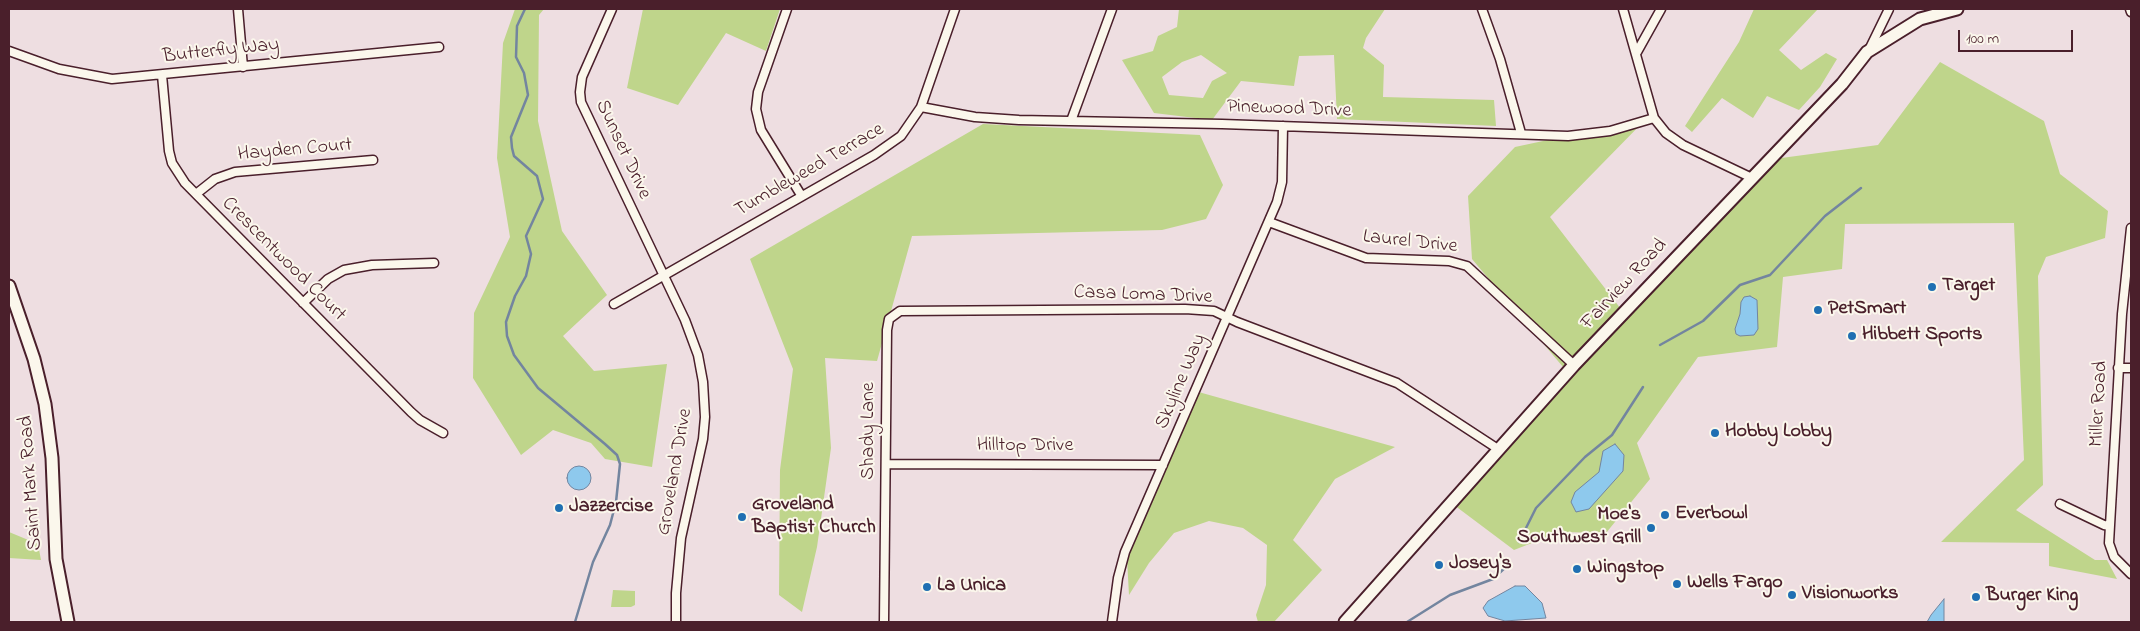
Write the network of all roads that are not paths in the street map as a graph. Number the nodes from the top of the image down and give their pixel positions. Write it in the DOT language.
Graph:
graph roads {
  1 [pos="238,9"];
  2 [pos="612,9"];
  3 [pos="787,9"];
  4 [pos="955,9"];
  5 [pos="1112,9"];
  6 [pos="1482,9"];
  7 [pos="1623,9"];
  8 [pos="1661,9"];
  9 [pos="1888,9"];
  10 [pos="1957,9"];
  11 [pos="2130,9"];
  12 [pos="2131,12"];
  13 [pos="439,47"];
  14 [pos="9,51"];
  15 [pos="1637,52"];
  16 [pos="1868,52"];
  17 [pos="243,66"];
  18 [pos="162,75"];
  19 [pos="921,108"];
  20 [pos="1654,118"];
  21 [pos="1071,121"];
  22 [pos="1283,126"];
  23 [pos="1521,133"];
  24 [pos="373,160"];
  25 [pos="1752,178"];
  26 [pos="196,194"];
  27 [pos="801,195"];
  28 [pos="1269,222"];
  29 [pos="2131,228"];
  30 [pos="434,263"];
  31 [pos="662,275"];
  32 [pos="9,286"];
  33 [pos="303,303"];
  34 [pos="614,304"];
  35 [pos="1228,318"];
  36 [pos="887,330"];
  37 [pos="1574,366"];
  38 [pos="2118,368"];
  39 [pos="2131,368"];
  40 [pos="443,433"];
  41 [pos="1498,449"];
  42 [pos="887,464"];
  43 [pos="1163,465"];
  44 [pos="2060,504"];
  45 [pos="2110,526"];
  46 [pos="2131,574"];
  47 [pos="68,622"];
  48 [pos="676,622"];
  49 [pos="884,622"];
  50 [pos="1112,622"];
  51 [pos="1345,622"];
  1 -- 17 [label="street"];
  2 -- 31 [label="street, Sunset Drive"];
  3 -- 27 [label="street"];
  4 -- 19 [label="street, Tumbleweed Terrace"];
  5 -- 21 [label="street"];
  6 -- 23 [label="street"];
  7 -- 15 [label="street"];
  8 -- 15 [label="street"];
  9 -- 16 [label="street"];
  10 -- 16 [label="street, Fairview Road"];
  11 -- 12 [label="street"];
  13 -- 17 [label="street, Butterfly Way"];
  14 -- 18 [label="street, Butterfly Way"];
  15 -- 20 [label="street"];
  16 -- 25 [label="street, Fairview Road"];
  17 -- 18 [label="street, Butterfly Way"];
  18 -- 26 [label="street, Crescentwood Court"];
  19 -- 21 [label="street, Pinewood Drive"];
  19 -- 27 [label="street, Tumbleweed Terrace"];
  20 -- 23 [label="street, Pinewood Drive"];
  20 -- 25 [label="street"];
  21 -- 22 [label="street, Pinewood Drive"];
  22 -- 23 [label="street, Pinewood Drive"];
  22 -- 28 [label="street, Skyline Way"];
  24 -- 26 [label="street, Hayden Court"];
  25 -- 37 [label="street, Fairview Road"];
  26 -- 33 [label="street, Crescentwood Court"];
  27 -- 31 [label="street, Tumbleweed Terrace"];
  28 -- 35 [label="street, Skyline Way"];
  28 -- 37 [label="street, Laurel Drive"];
  29 -- 38 [label="street, Miller Road"];
  30 -- 33 [label="street"];
  31 -- 34 [label="street, Tumbleweed Terrace"];
  31 -- 48 [label="street, Groveland Drive"];
  32 -- 47 [label="street, Saint Mark Road"];
  33 -- 40 [label="street, Crescentwood Court"];
  35 -- 36 [label="street, Casa Loma Drive"];
  35 -- 41 [label="street, Casa Loma Drive"];
  35 -- 43 [label="street, Skyline Way"];
  36 -- 42 [label="street, Shady Lane"];
  37 -- 41 [label="street, Fairview Road"];
  38 -- 39 [label="street"];
  38 -- 45 [label="street, Miller Road"];
  41 -- 51 [label="street, Fairview Road"];
  42 -- 43 [label="street, Hilltop Drive"];
  42 -- 49 [label="street, Shady Lane"];
  43 -- 50 [label="street, Skyline Way"];
  44 -- 45 [label="street"];
  45 -- 46 [label="street, Miller Road"];
}
